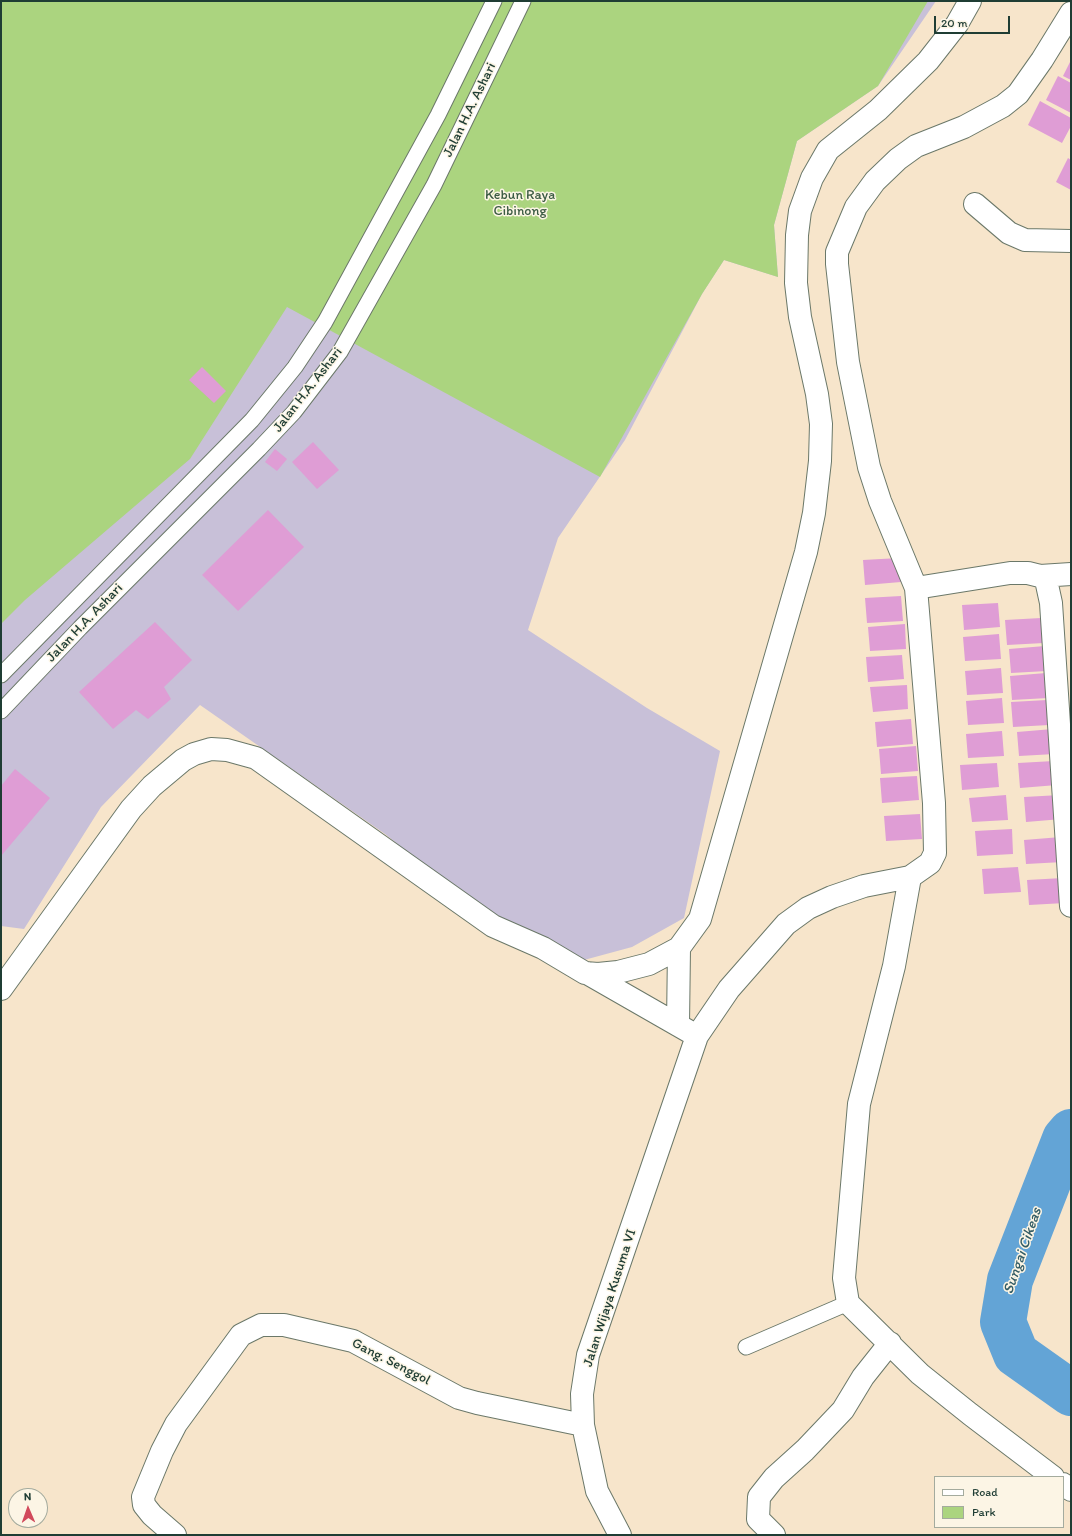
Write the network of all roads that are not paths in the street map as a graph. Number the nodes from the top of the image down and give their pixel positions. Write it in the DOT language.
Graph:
graph roads {
  1 [pos="494,1"];
  2 [pos="523,1"];
  3 [pos="970,1"];
  4 [pos="1071,13"];
  5 [pos="974,204"];
  6 [pos="1071,241"];
  7 [pos="274,395"];
  8 [pos="294,412"];
  9 [pos="1071,574"];
  10 [pos="1040,576"];
  11 [pos="916,588"];
  12 [pos="1,675"];
  13 [pos="1,711"];
  14 [pos="910,877"];
  15 [pos="1071,906"];
  16 [pos="678,948"];
  17 [pos="586,973"];
  18 [pos="1,989"];
  19 [pos="678,1025"];
  20 [pos="697,1036"];
  21 [pos="848,1303"];
  22 [pos="890,1343"];
  23 [pos="746,1347"];
  24 [pos="583,1425"];
  25 [pos="1053,1476"];
  26 [pos="175,1535"];
  27 [pos="620,1535"];
  28 [pos="774,1535"];
  1 -- 7 [label="lane, Jalan H.A. Ashari"];
  2 -- 8 [label="lane, Jalan H.A. Ashari"];
  3 -- 16 [label="street"];
  4 -- 11 [label="street"];
  5 -- 6 [label="street"];
  7 -- 8 [label="lane"];
  7 -- 12 [label="lane, Jalan H.A. Ashari"];
  8 -- 13 [label="lane, Jalan H.A. Ashari"];
  9 -- 10 [label="street"];
  10 -- 11 [label="street"];
  10 -- 15 [label="street"];
  11 -- 14 [label="street"];
  14 -- 20 [label="street, Jalan Wijaya Kusuma VI"];
  14 -- 21 [label="street"];
  16 -- 17 [label="street"];
  16 -- 19 [label="street"];
  17 -- 18 [label="street"];
  17 -- 19 [label="street"];
  19 -- 20 [label="street"];
  20 -- 24 [label="street, Jalan Wijaya Kusuma VI"];
  21 -- 22 [label="street"];
  21 -- 23 [label="lane"];
  22 -- 25 [label="street"];
  22 -- 28 [label="street"];
  24 -- 26 [label="street, Gang. Senggol"];
  24 -- 27 [label="street, Jalan Wijaya Kusuma VI"];
}
